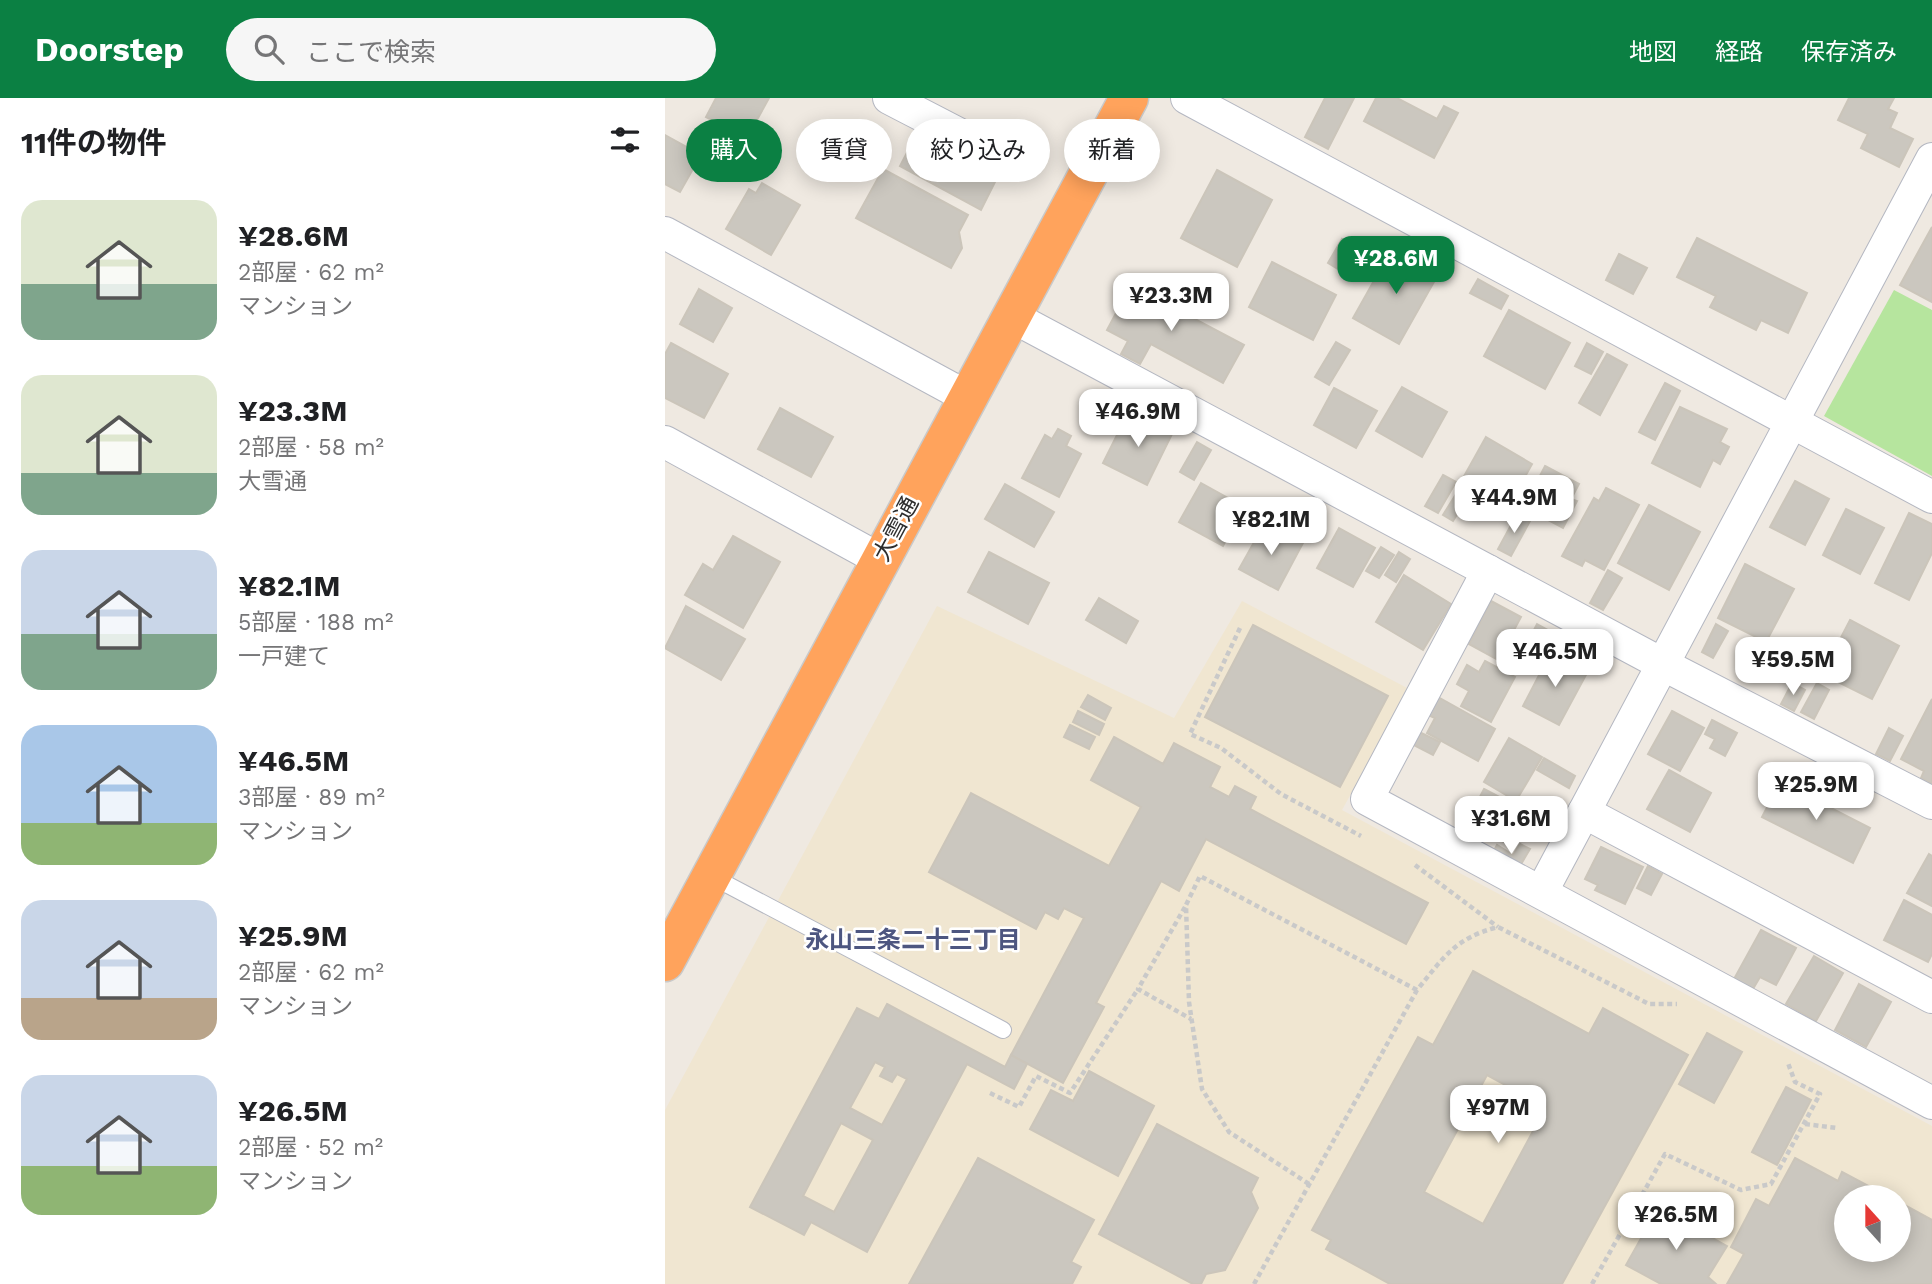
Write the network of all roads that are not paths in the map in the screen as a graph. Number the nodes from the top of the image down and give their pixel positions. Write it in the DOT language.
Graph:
graph roads {
  1 [pos="889,98"];
  2 [pos="1129,98"];
  3 [pos="1187,98"];
  4 [pos="930,119"];
  5 [pos="1929,174"];
  6 [pos="665,233"];
  7 [pos="1013,317"];
  8 [pos="967,397"];
  9 [pos="1793,423"];
  10 [pos="665,442"];
  11 [pos="1932,497"];
  12 [pos="880,559"];
  13 [pos="1488,571"];
  14 [pos="1662,664"];
  15 [pos="1932,803"];
  16 [pos="1584,813"];
  17 [pos="711,876"];
  18 [pos="1542,891"];
  19 [pos="674,924"];
  20 [pos="665,962"];
  21 [pos="1932,997"];
  22 [pos="1003,1030"];
  23 [pos="1932,1103"];
  1 -- 4 [label="street"];
  2 -- 7 [label="highway, 大雪通"];
  3 -- 9 [label="street"];
  5 -- 9 [label="street"];
  6 -- 8 [label="street"];
  7 -- 8 [label="highway, 大雪通"];
  7 -- 13 [label="street"];
  8 -- 12 [label="highway, 大雪通"];
  9 -- 11 [label="street"];
  9 -- 14 [label="street"];
  10 -- 12 [label="street"];
  12 -- 17 [label="highway, 大雪通"];
  13 -- 14 [label="street"];
  13 -- 18 [label="street"];
  14 -- 15 [label="street"];
  14 -- 16 [label="street"];
  16 -- 18 [label="street"];
  16 -- 21 [label="street"];
  17 -- 19 [label="highway, 大雪通"];
  17 -- 22 [label="lane"];
  18 -- 23 [label="street"];
  19 -- 20 [label="highway, 大雪通"];
}
